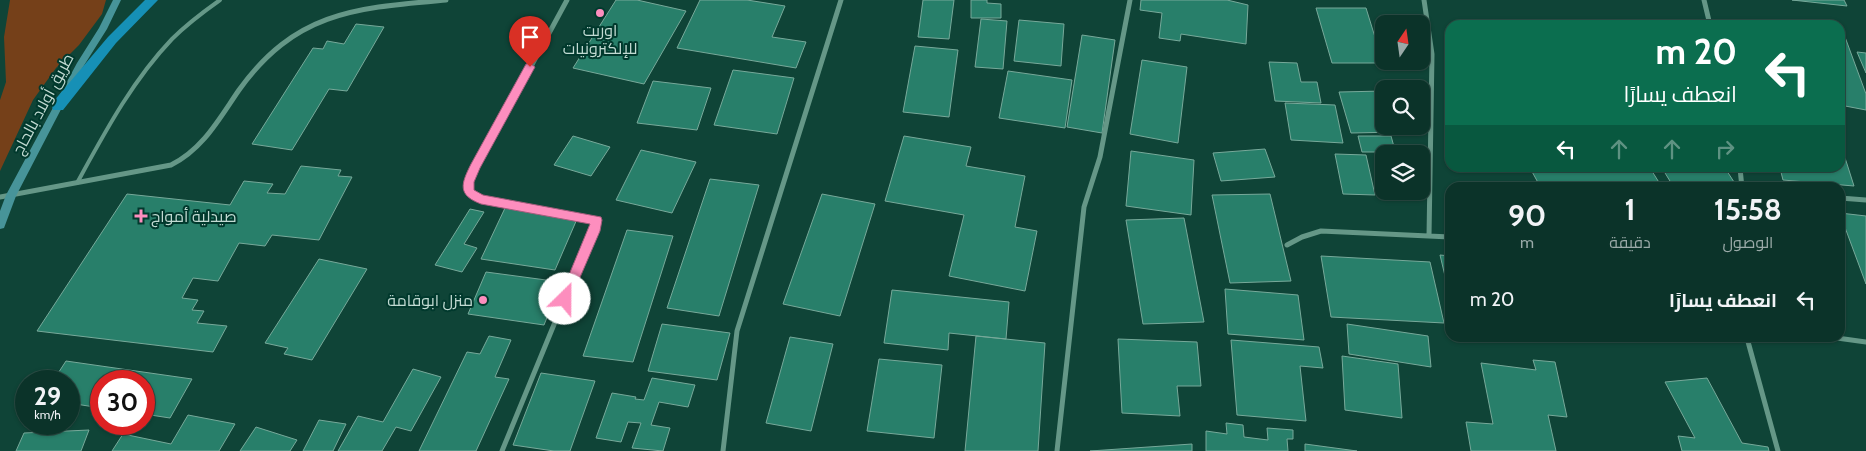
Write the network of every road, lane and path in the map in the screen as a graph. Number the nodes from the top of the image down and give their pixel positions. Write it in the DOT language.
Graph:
graph roads {
  1 [pos="116,0"];
  2 [pos="152,0"];
  3 [pos="220,0"];
  4 [pos="446,0"];
  5 [pos="567,0"];
  6 [pos="841,0"];
  7 [pos="1130,0"];
  8 [pos="1424,0"];
  9 [pos="1704,0"];
  10 [pos="1709,20"];
  11 [pos="58,106"];
  12 [pos="77,183"];
  13 [pos="11,195"];
  14 [pos="0,197"];
  15 [pos="1845,198"];
  16 [pos="1866,200"];
  17 [pos="0,225"];
  18 [pos="1429,236"];
  19 [pos="1445,237"];
  20 [pos="1287,245"];
  21 [pos="1845,339"];
  22 [pos="1748,342"];
  23 [pos="1866,342"];
  24 [pos="502,451"];
  25 [pos="723,451"];
  26 [pos="1057,451"];
  27 [pos="1778,451"];
  1 -- 11 [label="main road, طريق أولاد بالحاج"];
  2 -- 11 [label="highway"];
  3 -- 12 [label="lane"];
  4 -- 12 [label="street"];
  5 -- 24 [label="street"];
  6 -- 25 [label="street"];
  7 -- 26 [label="street"];
  8 -- 18 [label="street"];
  9 -- 10 [label="street"];
  11 -- 13 [label="main road, طريق أولاد بالحاج"];
  12 -- 13 [label="street"];
  13 -- 14 [label="street"];
  13 -- 17 [label="main road, طريق أولاد بالحاج"];
  15 -- 16 [label="street"];
  18 -- 19 [label="street"];
  18 -- 20 [label="street"];
  21 -- 23 [label="street"];
  22 -- 27 [label="street"];
}
